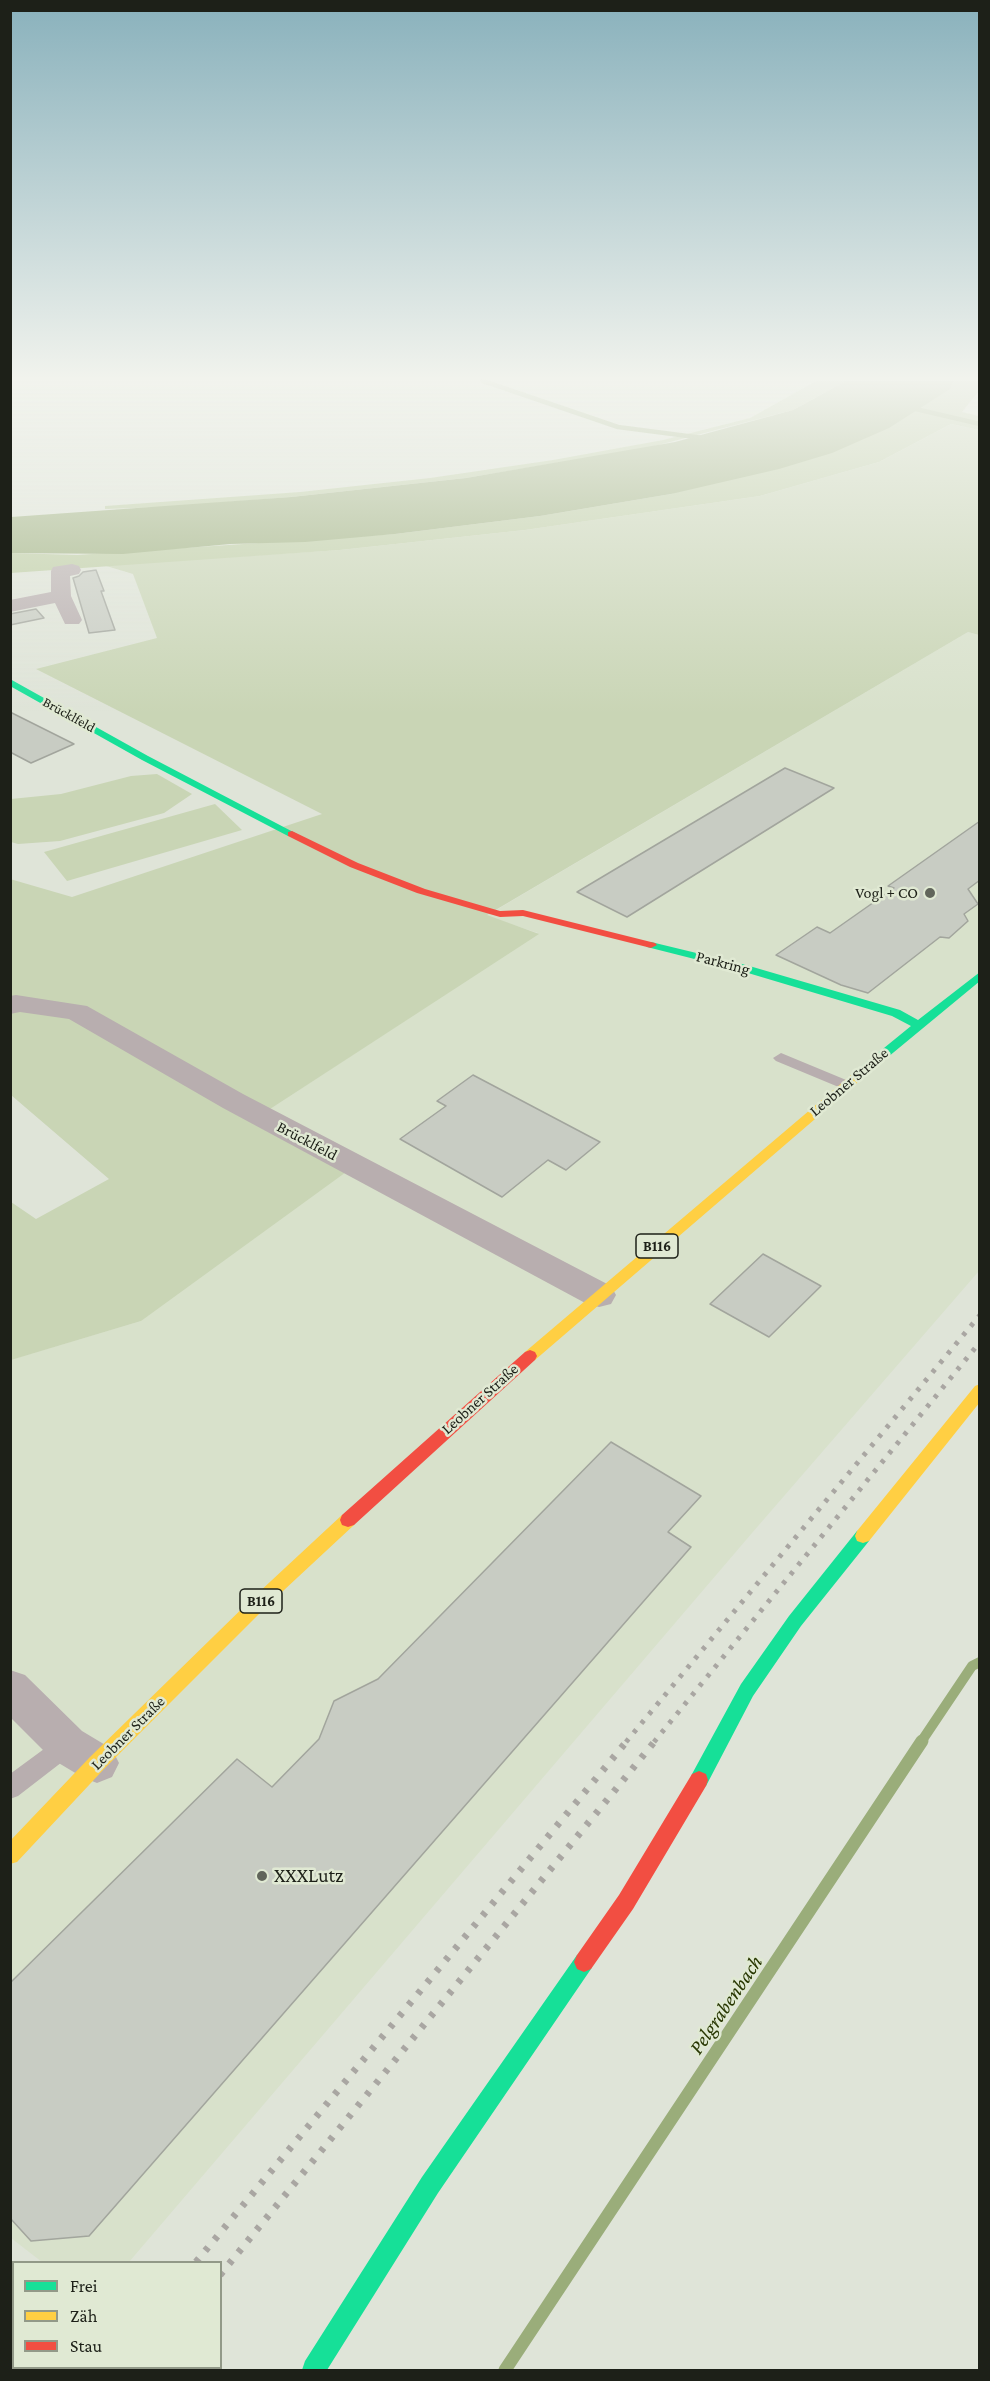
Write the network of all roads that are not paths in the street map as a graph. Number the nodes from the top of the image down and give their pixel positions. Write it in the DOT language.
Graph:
graph roads {
  1 [pos="72,570"];
  2 [pos="61,596"];
  3 [pos="10,606"];
  4 [pos="72,620"];
  5 [pos="10,682"];
  6 [pos="523,913"];
  7 [pos="980,975"];
  8 [pos="10,1006"];
  9 [pos="919,1024"];
  10 [pos="781,1058"];
  11 [pos="846,1085"];
  12 [pos="599,1295"];
  13 [pos="980,1390"];
  14 [pos="10,1688"];
  15 [pos="82,1754"];
  16 [pos="10,1788"];
  17 [pos="10,1855"];
  18 [pos="314,2370"];
  1 -- 2 [label="street"];
  2 -- 3 [label="street"];
  2 -- 4 [label="street"];
  5 -- 6 [label="street, Brücklfeld"];
  6 -- 9 [label="street, Parkring"];
  7 -- 9 [label="street, Leobner Straße / B116"];
  8 -- 12 [label="street, Brücklfeld"];
  9 -- 11 [label="street, Leobner Straße / B116"];
  10 -- 11 [label="lane"];
  11 -- 12 [label="street, Leobner Straße / B116"];
  12 -- 15 [label="street, Leobner Straße / B116"];
  13 -- 18 [label="street"];
  14 -- 15 [label="street"];
  15 -- 16 [label="lane"];
  15 -- 17 [label="street, Leobner Straße / B116"];
}
